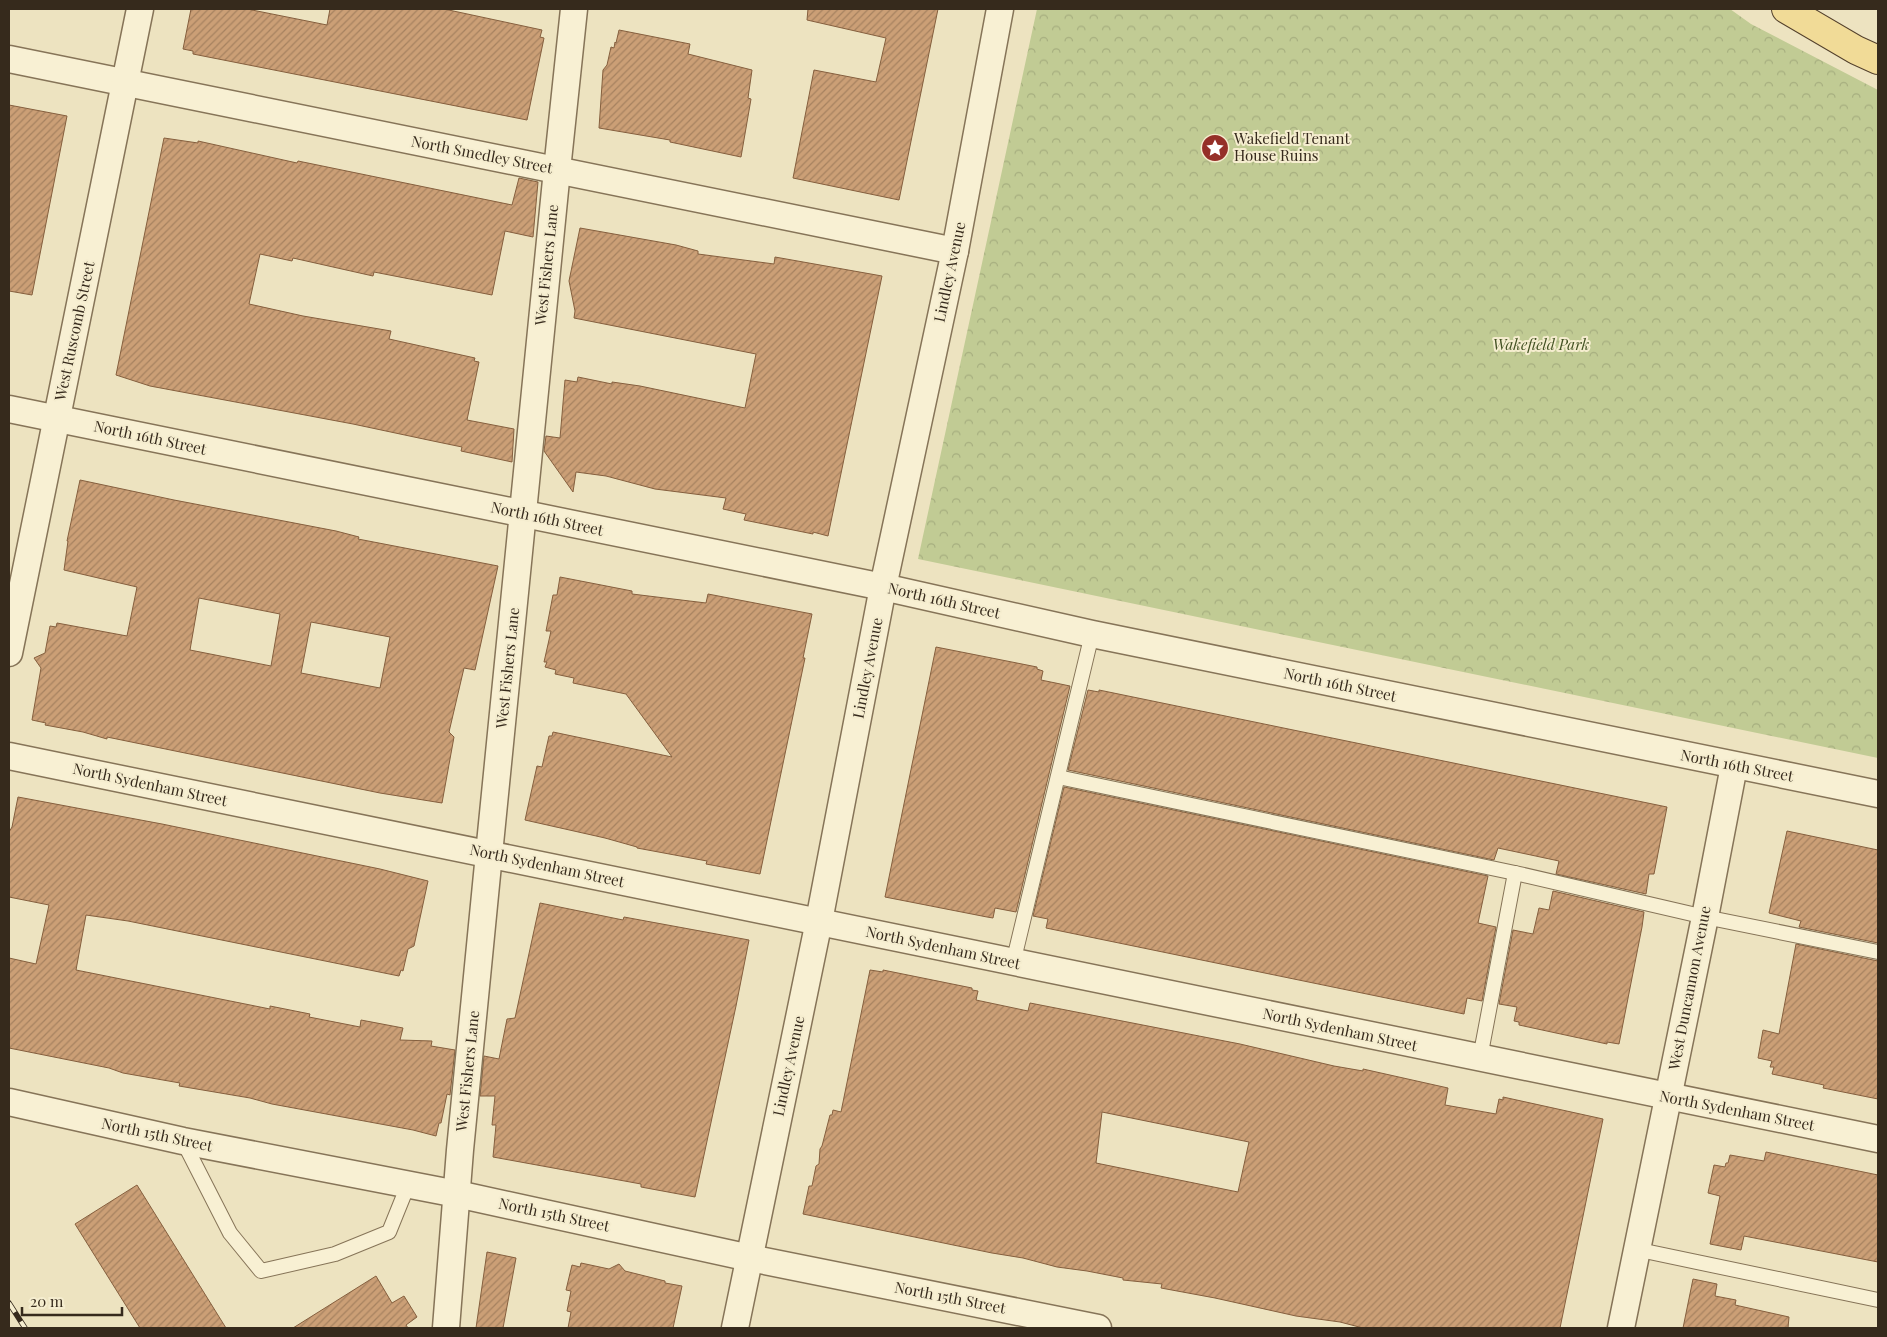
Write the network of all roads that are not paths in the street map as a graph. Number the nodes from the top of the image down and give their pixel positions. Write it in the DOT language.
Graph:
graph roads {
  1 [pos="140,9"];
  2 [pos="574,9"];
  3 [pos="1000,9"];
  4 [pos="1786,9"];
  5 [pos="9,59"];
  6 [pos="1878,60"];
  7 [pos="125,84"];
  8 [pos="557,170"];
  9 [pos="955,251"];
  10 [pos="9,409"];
  11 [pos="57,418"];
  12 [pos="523,514"];
  13 [pos="883,588"];
  14 [pos="1092,634"];
  15 [pos="9,653"];
  16 [pos="9,756"];
  17 [pos="1734,766"];
  18 [pos="1058,777"];
  19 [pos="1878,794"];
  20 [pos="489,854"];
  21 [pos="1515,873"];
  22 [pos="1705,917"];
  23 [pos="818,921"];
  24 [pos="1878,952"];
  25 [pos="1013,963"];
  26 [pos="1480,1058"];
  27 [pos="1668,1097"];
  28 [pos="9,1102"];
  29 [pos="1878,1139"];
  30 [pos="183,1142"];
  31 [pos="408,1185"];
  32 [pos="457,1194"];
  33 [pos="1635,1249"];
  34 [pos="750,1258"];
  35 [pos="1878,1300"];
  36 [pos="446,1328"];
  37 [pos="735,1328"];
  38 [pos="1098,1328"];
  39 [pos="1620,1328"];
  1 -- 7 [label="street, West Ruscomb Street"];
  2 -- 8 [label="street, West Fishers Lane"];
  3 -- 9 [label="street, Lindley Avenue"];
  4 -- 6 [label="main road"];
  5 -- 7 [label="street, North Smedley Street"];
  7 -- 8 [label="street, North Smedley Street"];
  7 -- 11 [label="street, West Ruscomb Street"];
  8 -- 9 [label="street, North Smedley Street"];
  8 -- 12 [label="street, West Fishers Lane"];
  9 -- 13 [label="street, Lindley Avenue"];
  10 -- 11 [label="street, North 16th Street"];
  11 -- 12 [label="street, North 16th Street"];
  11 -- 15 [label="street, West Ruscomb Street"];
  12 -- 13 [label="street, North 16th Street"];
  12 -- 20 [label="street, West Fishers Lane"];
  13 -- 14 [label="street, North 16th Street"];
  13 -- 23 [label="street, Lindley Avenue"];
  14 -- 17 [label="street, North 16th Street"];
  14 -- 18 [label="lane"];
  16 -- 20 [label="street, North Sydenham Street"];
  17 -- 19 [label="street, North 16th Street"];
  17 -- 22 [label="street, West Duncannon Avenue"];
  18 -- 21 [label="lane"];
  18 -- 25 [label="lane"];
  20 -- 23 [label="street, North Sydenham Street"];
  20 -- 32 [label="street, West Fishers Lane"];
  21 -- 22 [label="lane"];
  21 -- 26 [label="lane"];
  22 -- 24 [label="lane"];
  22 -- 27 [label="street, West Duncannon Avenue"];
  23 -- 25 [label="street, North Sydenham Street"];
  23 -- 34 [label="street, Lindley Avenue"];
  25 -- 26 [label="street, North Sydenham Street"];
  26 -- 27 [label="street, North Sydenham Street"];
  27 -- 29 [label="street, North Sydenham Street"];
  27 -- 33 [label="street, West Duncannon Avenue"];
  28 -- 30 [label="street, North 15th Street"];
  30 -- 31 [label="street, North 15th Street"];
  30 -- 31 [label="lane"];
  31 -- 32 [label="street, North 15th Street"];
  32 -- 34 [label="street, North 15th Street"];
  32 -- 36 [label="street, West Fishers Lane"];
  33 -- 35 [label="lane"];
  33 -- 39 [label="street, West Duncannon Avenue"];
  34 -- 37 [label="street, Lindley Avenue"];
  34 -- 38 [label="street, North 15th Street"];
}
